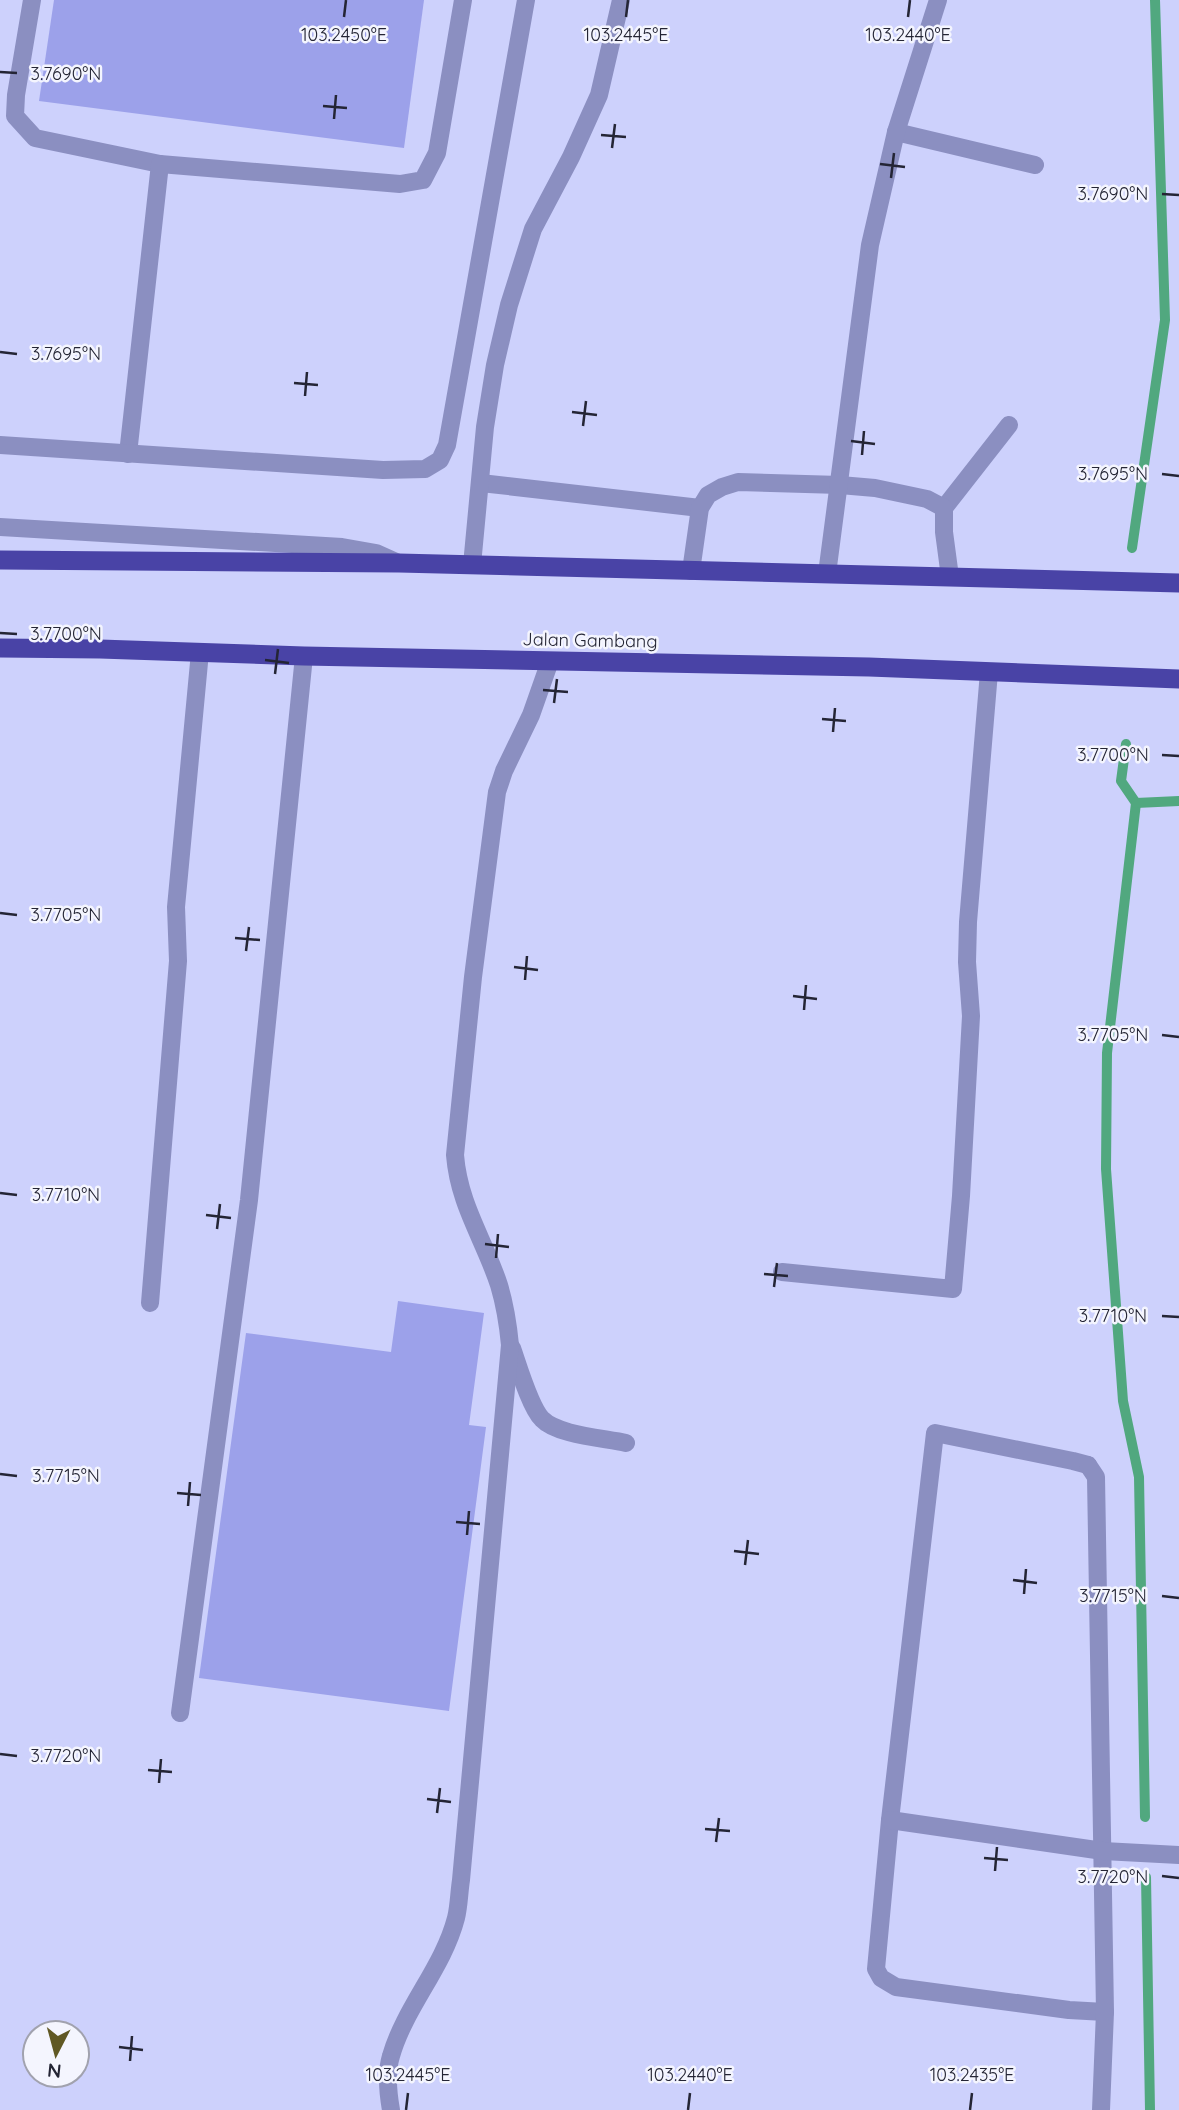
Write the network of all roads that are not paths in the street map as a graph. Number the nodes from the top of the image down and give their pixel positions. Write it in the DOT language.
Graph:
graph roads {
  1 [pos="32,0"];
  2 [pos="463,0"];
  3 [pos="526,0"];
  4 [pos="621,0"];
  5 [pos="938,0"];
  6 [pos="896,132"];
  7 [pos="160,164"];
  8 [pos="1035,165"];
  9 [pos="1009,425"];
  10 [pos="0,445"];
  11 [pos="128,454"];
  12 [pos="481,483"];
  13 [pos="839,485"];
  14 [pos="700,508"];
  15 [pos="944,509"];
  16 [pos="0,527"];
  17 [pos="0,560"];
  18 [pos="399,563"];
  19 [pos="472,565"];
  20 [pos="691,570"];
  21 [pos="827,574"];
  22 [pos="950,577"];
  23 [pos="1179,583"];
  24 [pos="0,648"];
  25 [pos="200,652"];
  26 [pos="304,656"];
  27 [pos="550,661"];
  28 [pos="989,672"];
  29 [pos="1179,679"];
  30 [pos="782,1272"];
  31 [pos="150,1303"];
  32 [pos="510,1345"];
  33 [pos="626,1443"];
  34 [pos="180,1713"];
  35 [pos="890,1820"];
  36 [pos="1103,1851"];
  37 [pos="1179,1855"];
  38 [pos="1105,2012"];
  39 [pos="391,2110"];
  40 [pos="1101,2110"];
  1 -- 7 [label="street"];
  2 -- 7 [label="street"];
  3 -- 11 [label="street"];
  4 -- 12 [label="street"];
  5 -- 6 [label="street"];
  6 -- 8 [label="street"];
  6 -- 13 [label="street"];
  7 -- 11 [label="street"];
  9 -- 15 [label="street"];
  10 -- 11 [label="street"];
  12 -- 14 [label="street"];
  12 -- 19 [label="street"];
  13 -- 14 [label="street"];
  13 -- 15 [label="street"];
  13 -- 21 [label="street"];
  14 -- 20 [label="street"];
  15 -- 22 [label="street"];
  16 -- 18 [label="street"];
  17 -- 18 [label="highway"];
  18 -- 19 [label="highway"];
  19 -- 20 [label="highway"];
  20 -- 21 [label="highway"];
  21 -- 22 [label="highway"];
  22 -- 23 [label="highway"];
  24 -- 25 [label="highway, Jalan Gambang"];
  25 -- 26 [label="highway, Jalan Gambang"];
  25 -- 31 [label="street"];
  26 -- 27 [label="highway, Jalan Gambang"];
  26 -- 34 [label="street"];
  27 -- 28 [label="highway, Jalan Gambang"];
  27 -- 32 [label="street"];
  28 -- 29 [label="highway, Jalan Gambang"];
  28 -- 30 [label="street"];
  32 -- 33 [label="street"];
  32 -- 39 [label="street"];
  35 -- 36 [label="street"];
  35 -- 36 [label="street"];
  35 -- 38 [label="street"];
  36 -- 37 [label="street"];
  36 -- 38 [label="street"];
  38 -- 40 [label="street"];
}
